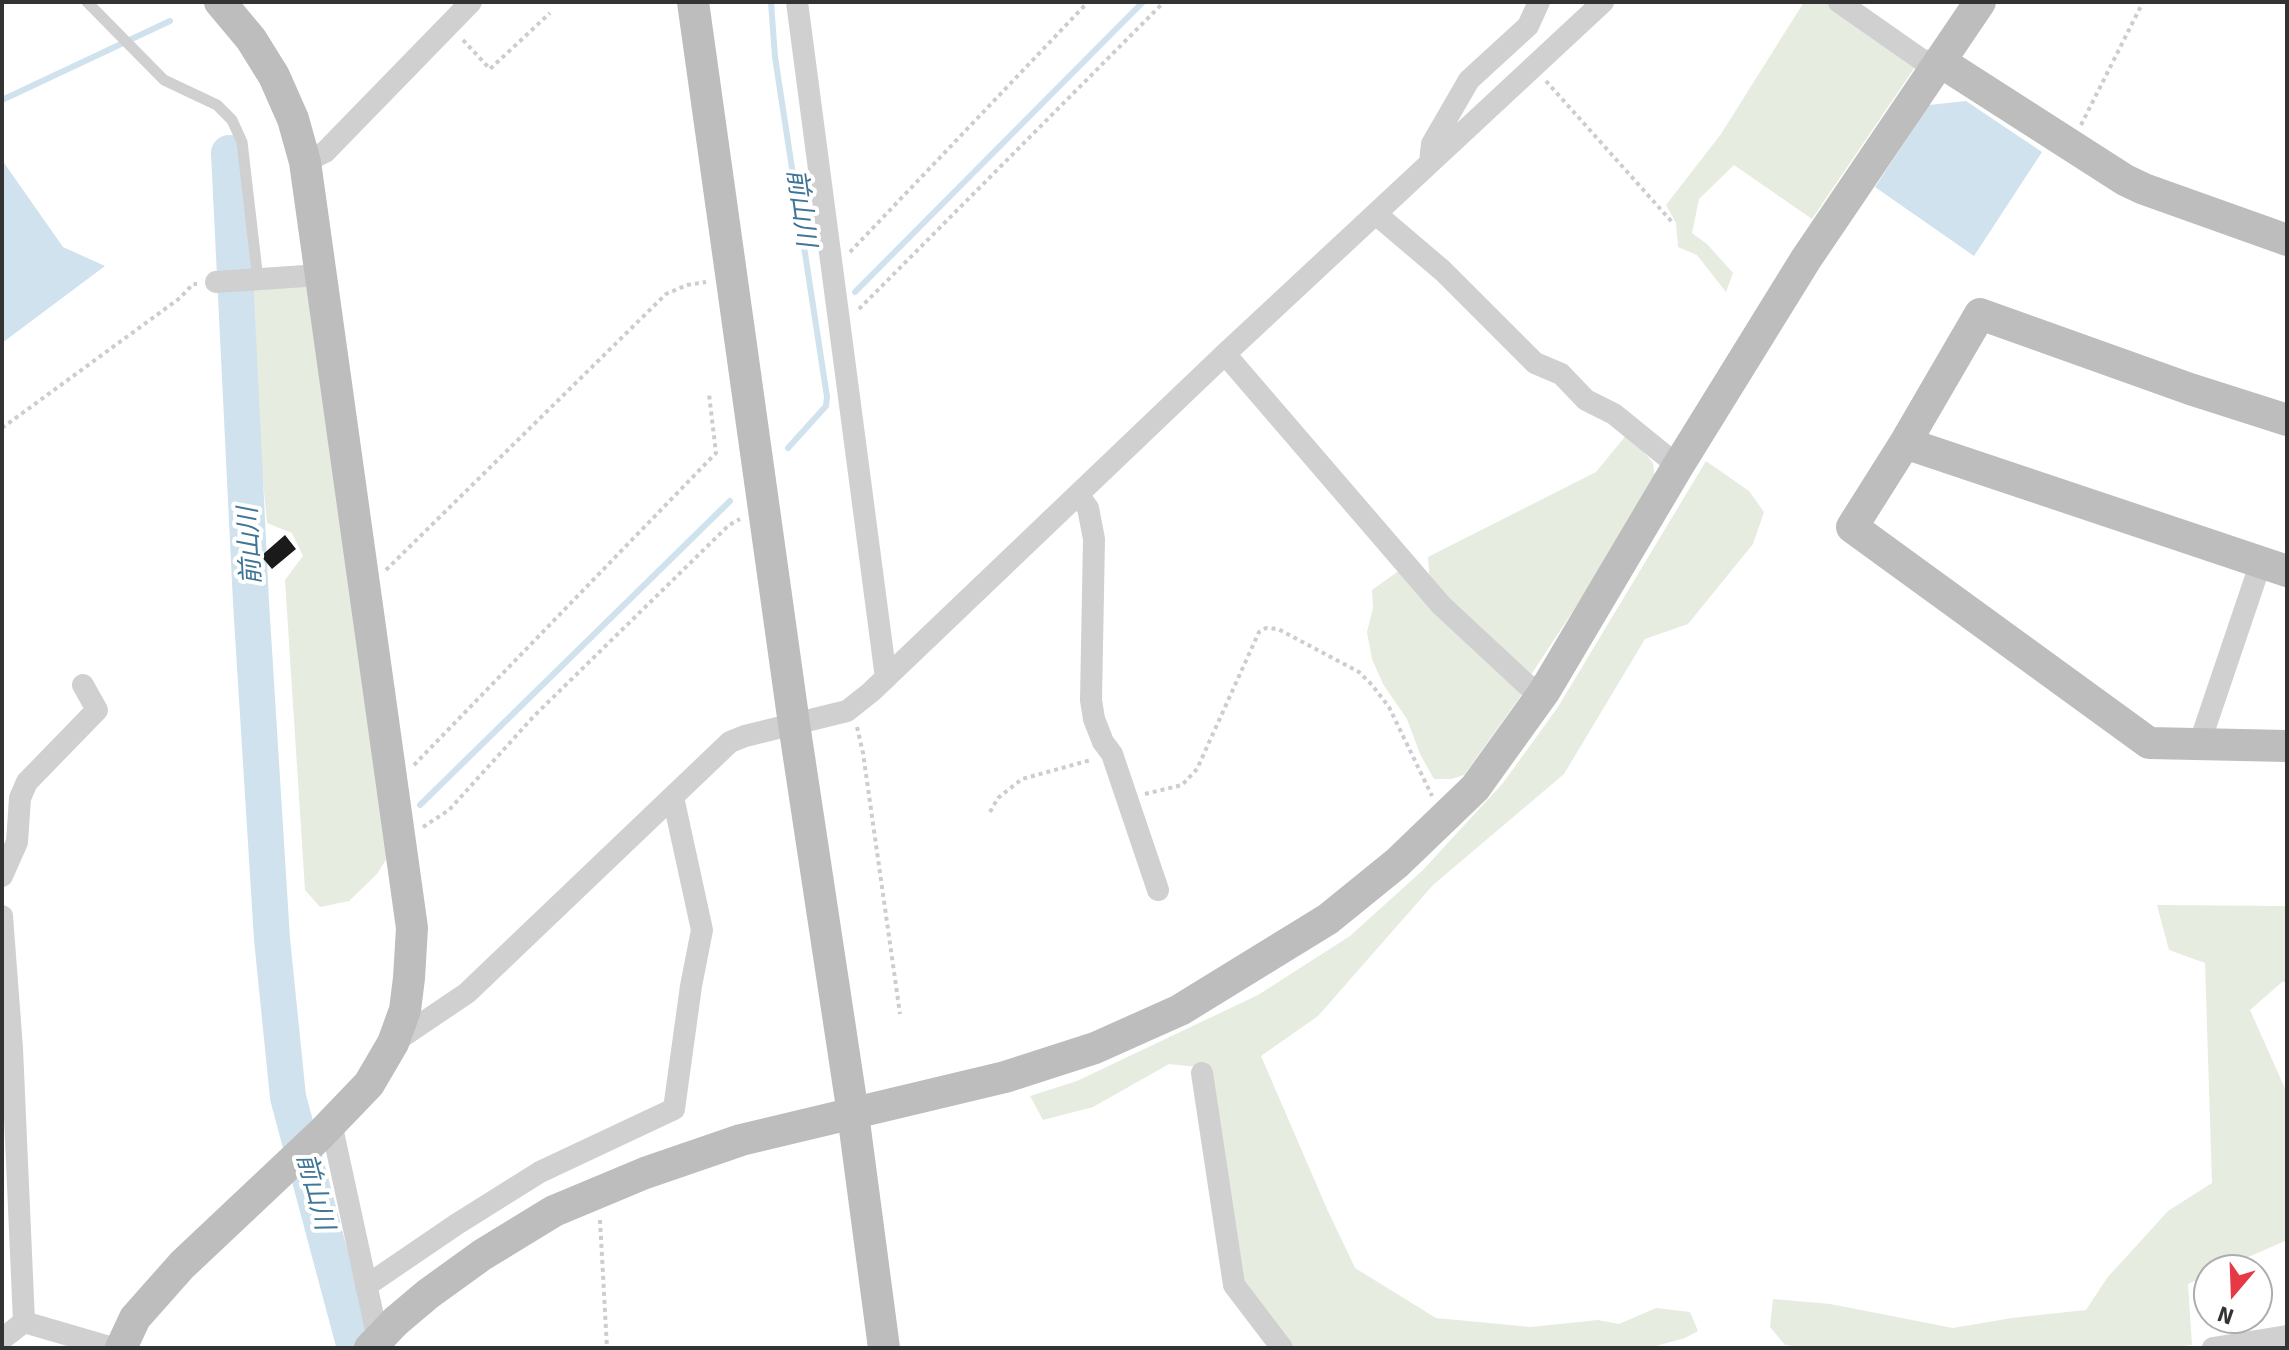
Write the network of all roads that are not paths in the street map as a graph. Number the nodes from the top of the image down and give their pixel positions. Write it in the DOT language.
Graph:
graph roads {
  1 [pos="87,2"];
  2 [pos="220,2"];
  3 [pos="471,2"];
  4 [pos="693,2"];
  5 [pos="797,2"];
  6 [pos="1539,2"];
  7 [pos="1603,2"];
  8 [pos="1839,2"];
  9 [pos="1980,2"];
  10 [pos="1941,62"];
  11 [pos="305,162"];
  12 [pos="1430,163"];
  13 [pos="1376,214"];
  14 [pos="2287,240"];
  15 [pos="320,275"];
  16 [pos="252,280"];
  17 [pos="216,282"];
  18 [pos="1225,354"];
  19 [pos="2287,420"];
  20 [pos="1905,443"];
  21 [pos="1678,466"];
  22 [pos="1079,496"];
  23 [pos="2274,567"];
  24 [pos="886,678"];
  25 [pos="83,685"];
  26 [pos="1544,692"];
  27 [pos="794,724"];
  28 [pos="2199,745"];
  29 [pos="2287,746"];
  30 [pos="673,797"];
  31 [pos="2,876"];
  32 [pos="1158,890"];
  33 [pos="2,916"];
  34 [pos="393,1043"];
  35 [pos="1202,1073"];
  36 [pos="853,1114"];
  37 [pos="326,1129"];
  38 [pos="366,1286"];
  39 [pos="24,1322"];
  40 [pos="388,1335"];
  41 [pos="2287,1336"];
  42 [pos="2,1339"];
  43 [pos="113,1348"];
  44 [pos="121,1348"];
  45 [pos="370,1348"];
  46 [pos="884,1348"];
  47 [pos="1282,1348"];
  48 [pos="2213,1348"];
  1 -- 16 [label="lane"];
  2 -- 11 [label="street"];
  3 -- 11 [label="street"];
  4 -- 27 [label="street"];
  5 -- 24 [label="street"];
  6 -- 12 [label="street"];
  7 -- 12 [label="street"];
  8 -- 10 [label="street"];
  9 -- 10 [label="street"];
  10 -- 14 [label="street"];
  10 -- 21 [label="street"];
  11 -- 15 [label="street"];
  12 -- 13 [label="street"];
  13 -- 18 [label="street"];
  13 -- 21 [label="street"];
  15 -- 16 [label="street"];
  15 -- 34 [label="street"];
  16 -- 17 [label="street"];
  18 -- 22 [label="street"];
  18 -- 26 [label="street"];
  19 -- 20 [label="street"];
  20 -- 23 [label="street"];
  20 -- 28 [label="street"];
  21 -- 26 [label="street"];
  22 -- 24 [label="street"];
  22 -- 32 [label="street"];
  23 -- 28 [label="street"];
  24 -- 27 [label="street"];
  25 -- 31 [label="street"];
  26 -- 36 [label="street"];
  27 -- 30 [label="street"];
  27 -- 36 [label="street"];
  28 -- 29 [label="street"];
  30 -- 34 [label="street"];
  30 -- 38 [label="street"];
  33 -- 39 [label="street"];
  34 -- 37 [label="street"];
  35 -- 47 [label="street"];
  36 -- 40 [label="street"];
  36 -- 46 [label="street"];
  37 -- 38 [label="street"];
  37 -- 44 [label="street"];
  38 -- 40 [label="street"];
  39 -- 42 [label="street"];
  39 -- 43 [label="street"];
  40 -- 45 [label="street, bridge"];
  41 -- 48 [label="street"];
}
